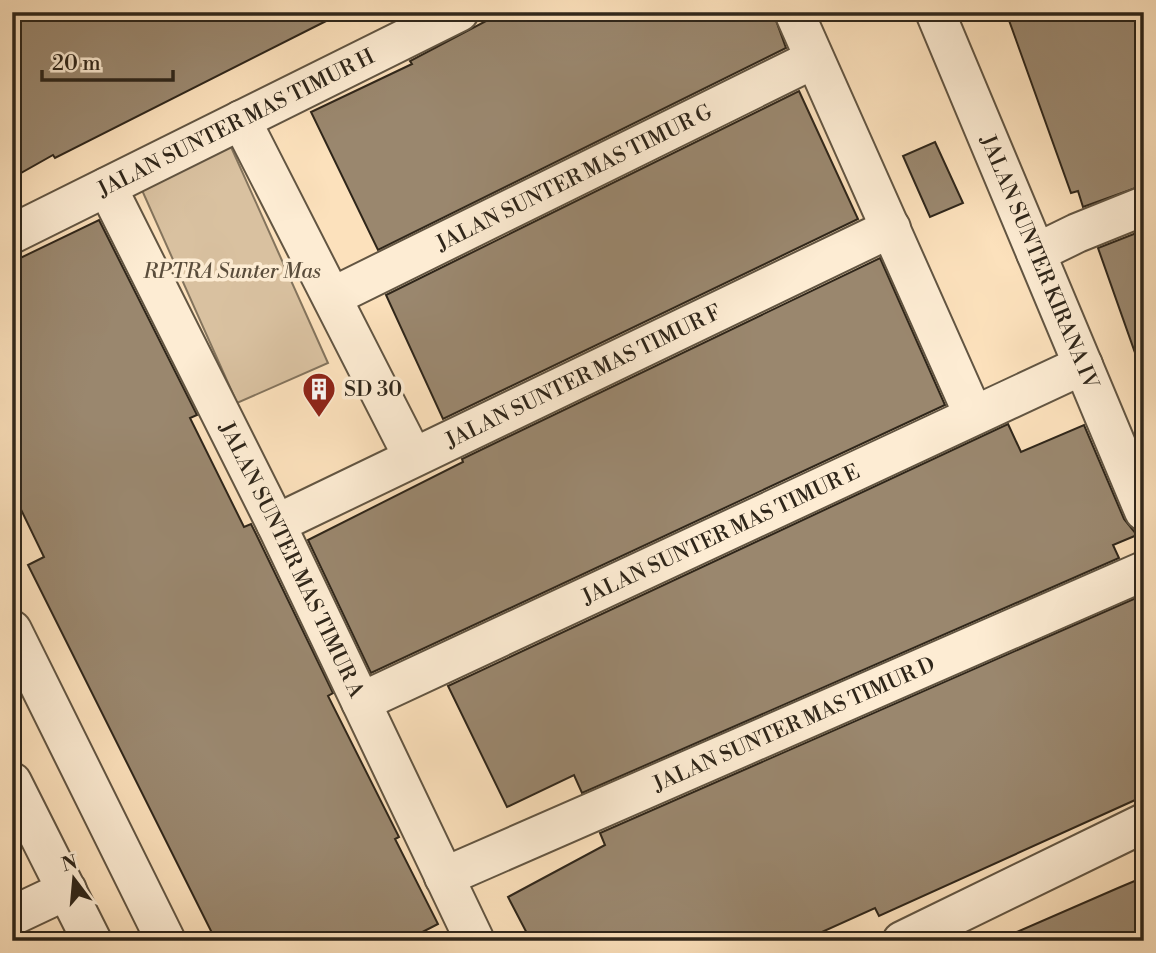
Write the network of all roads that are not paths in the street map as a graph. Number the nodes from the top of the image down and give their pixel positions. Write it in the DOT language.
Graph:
graph roads {
  1 [pos="459,12"];
  2 [pos="794,12"];
  3 [pos="949,17"];
  4 [pos="814,59"];
  5 [pos="241,120"];
  6 [pos="107,187"];
  7 [pos="1144,206"];
  8 [pos="891,228"];
  9 [pos="12,234"];
  10 [pos="1036,253"];
  11 [pos="332,297"];
  12 [pos="1083,365"];
  13 [pos="974,414"];
  14 [pos="413,457"];
  15 [pos="1135,466"];
  16 [pos="1144,511"];
  17 [pos="275,524"];
  18 [pos="1144,571"];
  19 [pos="12,630"];
  20 [pos="361,702"];
  21 [pos="12,782"];
  22 [pos="1144,823"];
  23 [pos="444,877"];
  24 [pos="66,890"];
  25 [pos="12,916"];
  26 [pos="470,939"];
  27 [pos="92,941"];
  28 [pos="166,941"];
  29 [pos="902,941"];
  1 -- 5 [label="street, JALAN SUNTER MAS TIMUR H"];
  2 -- 4 [label="street"];
  3 -- 10 [label="street, JALAN SUNTER KIRANA IV"];
  4 -- 8 [label="street"];
  4 -- 11 [label="street, JALAN SUNTER MAS TIMUR G"];
  5 -- 6 [label="street, JALAN SUNTER MAS TIMUR H"];
  5 -- 11 [label="street"];
  6 -- 9 [label="street, JALAN SUNTER MAS TIMUR H"];
  6 -- 17 [label="street, JALAN SUNTER MAS TIMUR A"];
  7 -- 10 [label="street"];
  8 -- 13 [label="street"];
  8 -- 14 [label="street, JALAN SUNTER MAS TIMUR F"];
  10 -- 12 [label="street, JALAN SUNTER KIRANA IV"];
  11 -- 14 [label="street"];
  12 -- 13 [label="street, JALAN SUNTER MAS TIMUR E"];
  12 -- 15 [label="street, JALAN SUNTER KIRANA IV"];
  13 -- 20 [label="street, JALAN SUNTER MAS TIMUR E"];
  14 -- 17 [label="street, JALAN SUNTER MAS TIMUR F"];
  15 -- 16 [label="street, JALAN SUNTER KIRANA IV"];
  17 -- 20 [label="street, JALAN SUNTER MAS TIMUR A"];
  18 -- 23 [label="street, JALAN SUNTER MAS TIMUR D"];
  19 -- 28 [label="street"];
  20 -- 23 [label="street, JALAN SUNTER MAS TIMUR A"];
  21 -- 24 [label="street"];
  22 -- 29 [label="street"];
  23 -- 26 [label="street, JALAN SUNTER MAS TIMUR A"];
  24 -- 25 [label="street"];
  24 -- 27 [label="street"];
}
